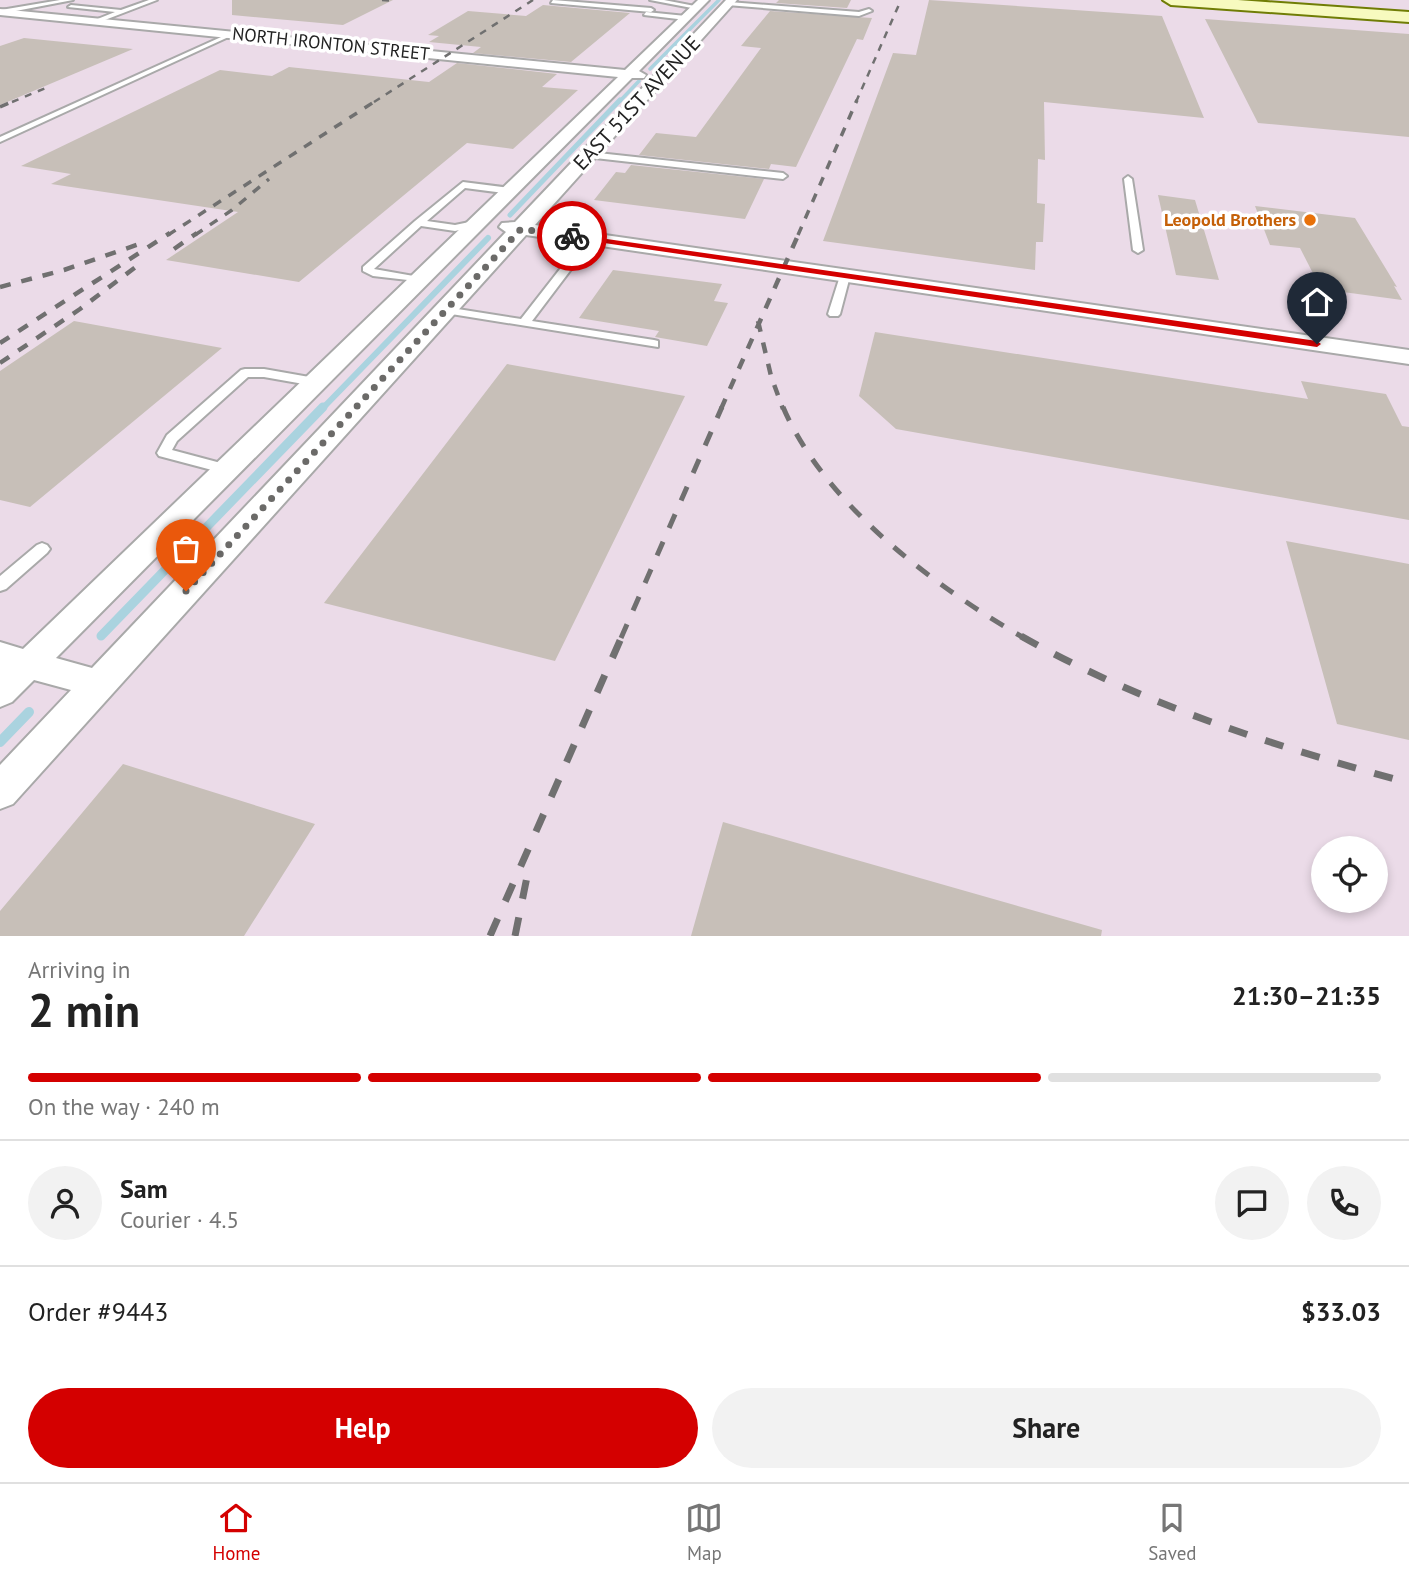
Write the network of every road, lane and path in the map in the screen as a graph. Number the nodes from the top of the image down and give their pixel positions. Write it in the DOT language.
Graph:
graph roads {
  1 [pos="91,0"];
  2 [pos="154,0"];
  3 [pos="653,0"];
  4 [pos="1171,0"];
  5 [pos="1236,0"];
  6 [pos="553,2"];
  7 [pos="731,2"];
  8 [pos="71,3"];
  9 [pos="696,9"];
  10 [pos="124,11"];
  11 [pos="869,11"];
  12 [pos="0,12"];
  13 [pos="1409,14"];
  14 [pos="44,16"];
  15 [pos="97,21"];
  16 [pos="232,34"];
  17 [pos="629,74"];
  18 [pos="661,77"];
  19 [pos="0,140"];
  20 [pos="589,155"];
  21 [pos="783,176"];
  22 [pos="1128,179"];
  23 [pos="511,191"];
  24 [pos="418,223"];
  25 [pos="479,223"];
  26 [pos="521,229"];
  27 [pos="589,239"];
  28 [pos="1138,250"];
  29 [pos="845,276"];
  30 [pos="421,280"];
  31 [pos="445,310"];
  32 [pos="834,314"];
  33 [pos="523,323"];
  34 [pos="654,344"];
  35 [pos="1409,357"];
  36 [pos="316,383"];
  37 [pos="227,469"];
  38 [pos="42,549"];
  39 [pos="0,585"];
  40 [pos="14,660"];
  41 [pos="99,684"];
  42 [pos="0,692"];
  43 [pos="0,791"];
  1 -- 8 [label="lane"];
  2 -- 10 [label="lane"];
  3 -- 9 [label="lane"];
  4 -- 13 [label="main road"];
  5 -- 13 [label="main road"];
  6 -- 9 [label="lane"];
  7 -- 11 [label="lane"];
  7 -- 18 [label="street, EAST 51ST AVENUE"];
  8 -- 10 [label="lane"];
  8 -- 12 [label="lane"];
  8 -- 14 [label="lane"];
  9 -- 17 [label="street, EAST 51ST AVENUE"];
  10 -- 15 [label="lane"];
  12 -- 14 [label="street, NORTH IRONTON STREET"];
  14 -- 15 [label="street, NORTH IRONTON STREET"];
  15 -- 16 [label="street, NORTH IRONTON STREET"];
  16 -- 17 [label="street, NORTH IRONTON STREET"];
  16 -- 19 [label="lane"];
  17 -- 18 [label="street, NORTH IRONTON STREET"];
  17 -- 23 [label="street, EAST 51ST AVENUE"];
  18 -- 20 [label="street, EAST 51ST AVENUE"];
  20 -- 21 [label="lane"];
  20 -- 26 [label="street, EAST 51ST AVENUE"];
  22 -- 28 [label="lane"];
  23 -- 24 [label="lane"];
  23 -- 25 [label="street, EAST 51ST AVENUE"];
  24 -- 25 [label="lane"];
  24 -- 30 [label="lane"];
  25 -- 26 [label="street"];
  25 -- 30 [label="street, EAST 51ST AVENUE"];
  26 -- 27 [label="street"];
  26 -- 31 [label="street, EAST 51ST AVENUE"];
  27 -- 29 [label="street"];
  27 -- 33 [label="lane"];
  29 -- 32 [label="lane"];
  29 -- 35 [label="street"];
  30 -- 36 [label="street, EAST 51ST AVENUE"];
  31 -- 33 [label="lane"];
  31 -- 41 [label="street, EAST 51ST AVENUE"];
  33 -- 34 [label="lane"];
  36 -- 37 [label="street, EAST 51ST AVENUE"];
  36 -- 37 [label="lane"];
  37 -- 40 [label="street, EAST 51ST AVENUE"];
  38 -- 39 [label="lane"];
  40 -- 41 [label="street"];
  40 -- 42 [label="street, EAST 51ST AVENUE"];
  41 -- 43 [label="street, EAST 51ST AVENUE"];
}
